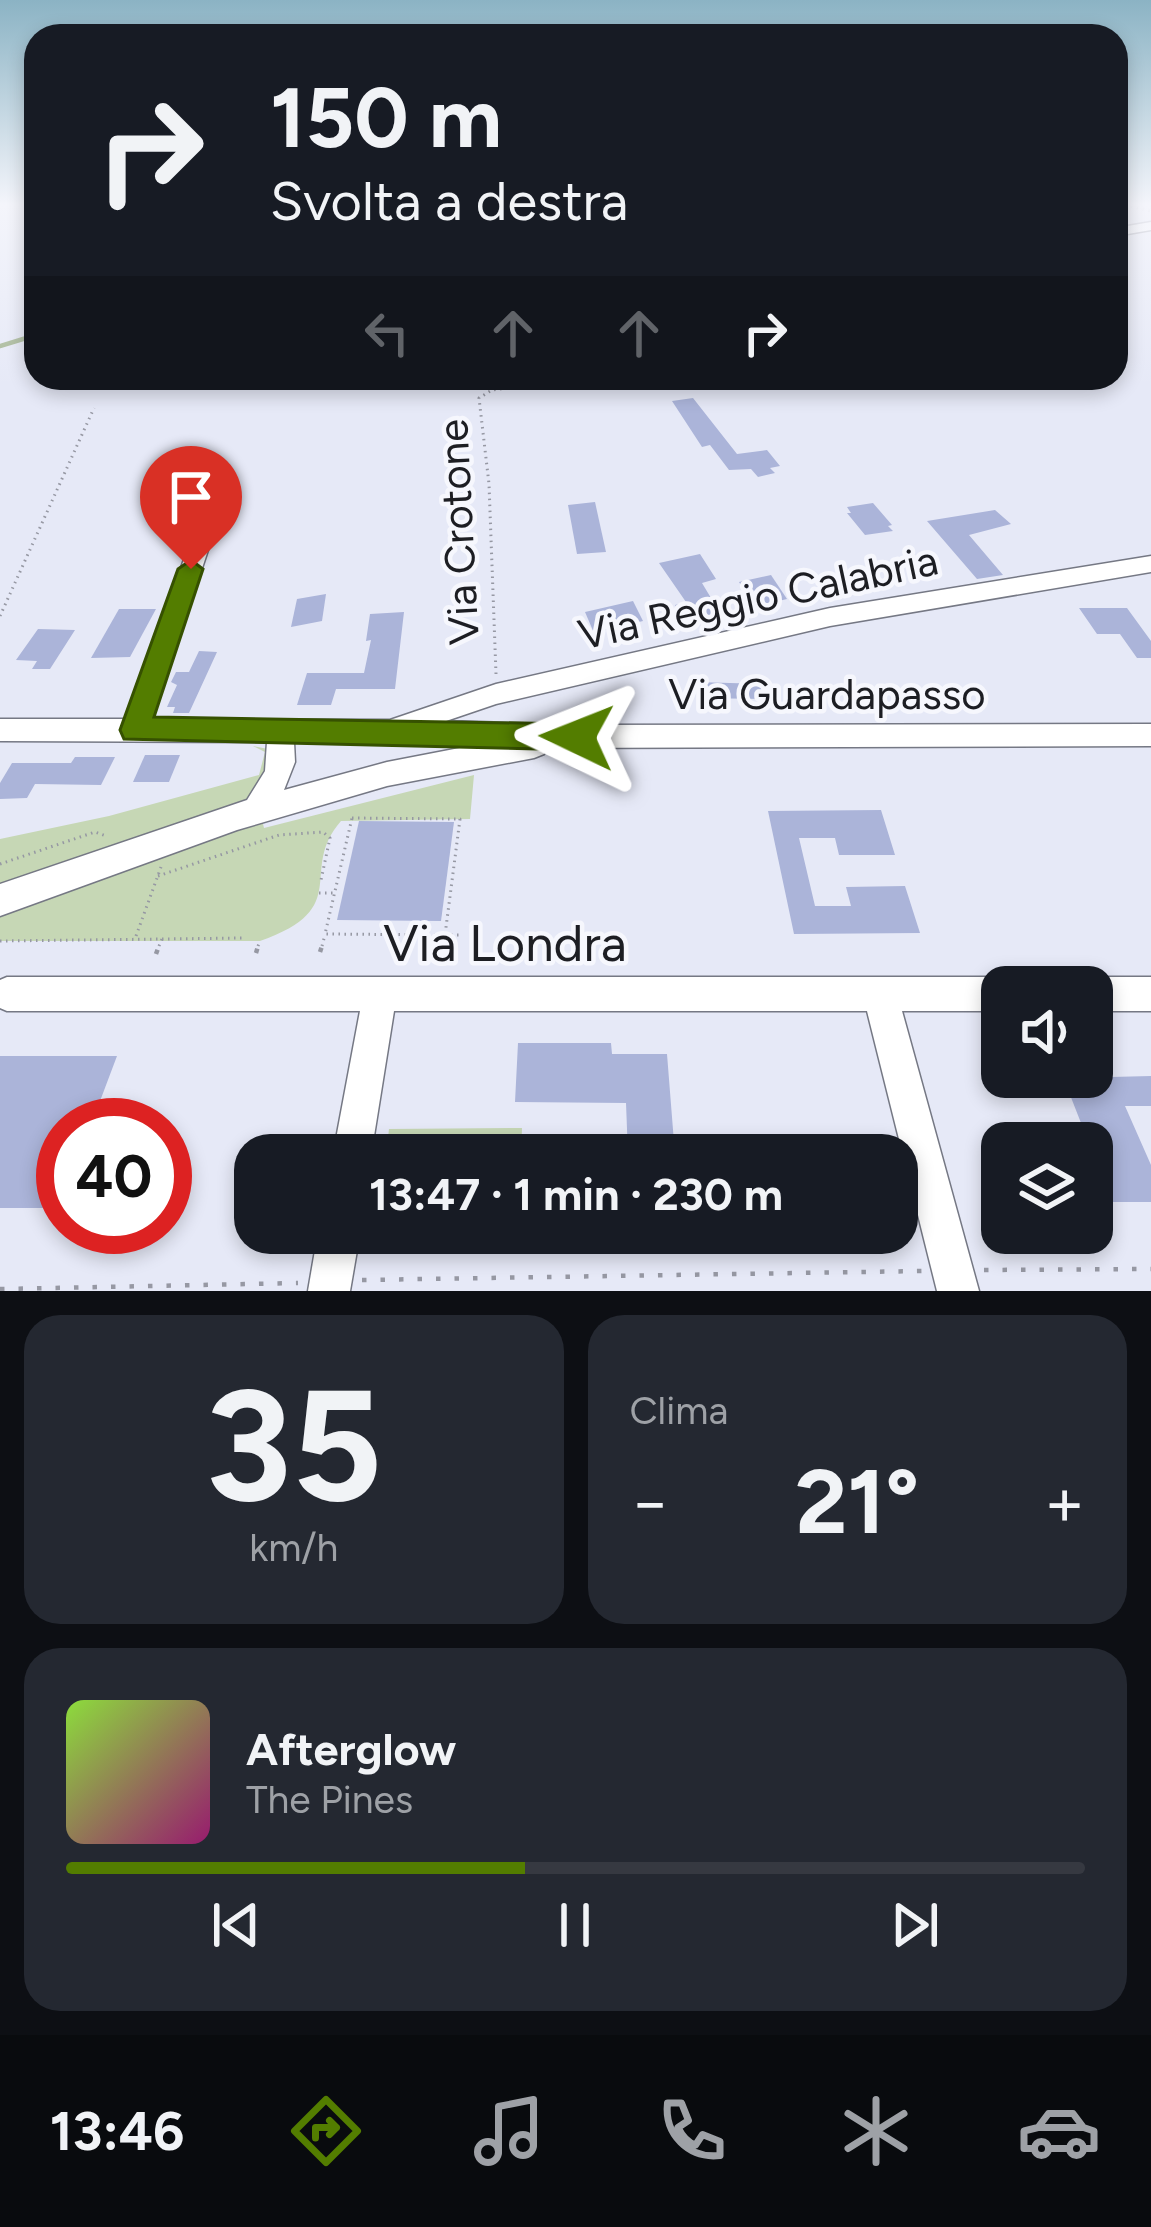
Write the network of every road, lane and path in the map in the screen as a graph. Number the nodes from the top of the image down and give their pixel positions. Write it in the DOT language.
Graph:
graph roads {
  1 [pos="493,390"];
  2 [pos="94,408"];
  3 [pos="205,529"];
  4 [pos="1151,564"];
  5 [pos="0,616"];
  6 [pos="496,694"];
  7 [pos="0,730"];
  8 [pos="135,730"];
  9 [pos="275,730"];
  10 [pos="383,731"];
  11 [pos="1151,735"];
  12 [pos="577,737"];
  13 [pos="401,772"];
  14 [pos="256,811"];
  15 [pos="460,819"];
  16 [pos="470,819"];
  17 [pos="113,841"];
  18 [pos="0,863"];
  19 [pos="161,867"];
  20 [pos="158,876"];
  21 [pos="321,880"];
  22 [pos="319,893"];
  23 [pos="335,893"];
  24 [pos="0,900"];
  25 [pos="326,934"];
  26 [pos="445,935"];
  27 [pos="459,935"];
  28 [pos="136,938"];
  29 [pos="162,938"];
  30 [pos="244,938"];
  31 [pos="0,941"];
  32 [pos="260,941"];
  33 [pos="320,952"];
  34 [pos="256,953"];
  35 [pos="156,954"];
  36 [pos="7,994"];
  37 [pos="380,994"];
  38 [pos="880,994"];
  39 [pos="981,994"];
  40 [pos="1113,994"];
  41 [pos="1151,994"];
  42 [pos="356,1134"];
  43 [pos="334,1254"];
  44 [pos="1151,1269"];
  45 [pos="954,1277"];
  46 [pos="329,1285"];
  47 [pos="0,1289"];
  1 -- 6 [label="path, Via Crotone"];
  2 -- 5 [label="path"];
  3 -- 8 [label="street"];
  4 -- 6 [label="street, Via Reggio Calabria"];
  6 -- 10 [label="street, Via Reggio Calabria"];
  7 -- 8 [label="street, Via Guardapasso"];
  8 -- 9 [label="street, Via Guardapasso"];
  9 -- 10 [label="street, Via Guardapasso"];
  9 -- 14 [label="street"];
  10 -- 12 [label="street, Via Guardapasso"];
  10 -- 13 [label="street"];
  11 -- 12 [label="street, Via Guardapasso"];
  12 -- 13 [label="street"];
  13 -- 14 [label="street"];
  14 -- 24 [label="street"];
  15 -- 16 [label="path"];
  15 -- 23 [label="path"];
  15 -- 26 [label="path"];
  17 -- 18 [label="path"];
  19 -- 20 [label="path"];
  20 -- 21 [label="path"];
  20 -- 28 [label="path"];
  22 -- 23 [label="path"];
  23 -- 25 [label="path"];
  25 -- 26 [label="path"];
  25 -- 33 [label="path"];
  26 -- 27 [label="path"];
  28 -- 29 [label="path"];
  28 -- 31 [label="path"];
  29 -- 30 [label="path"];
  29 -- 35 [label="path"];
  32 -- 34 [label="path"];
  36 -- 37 [label="street, Via Londra"];
  37 -- 38 [label="street, Via Londra"];
  37 -- 42 [label="street"];
  38 -- 39 [label="street, Via Londra"];
  38 -- 45 [label="street"];
  40 -- 41 [label="street"];
  43 -- 46 [label="street"];
  44 -- 45 [label="path"];
  45 -- 46 [label="path"];
  46 -- 47 [label="path"];
}
